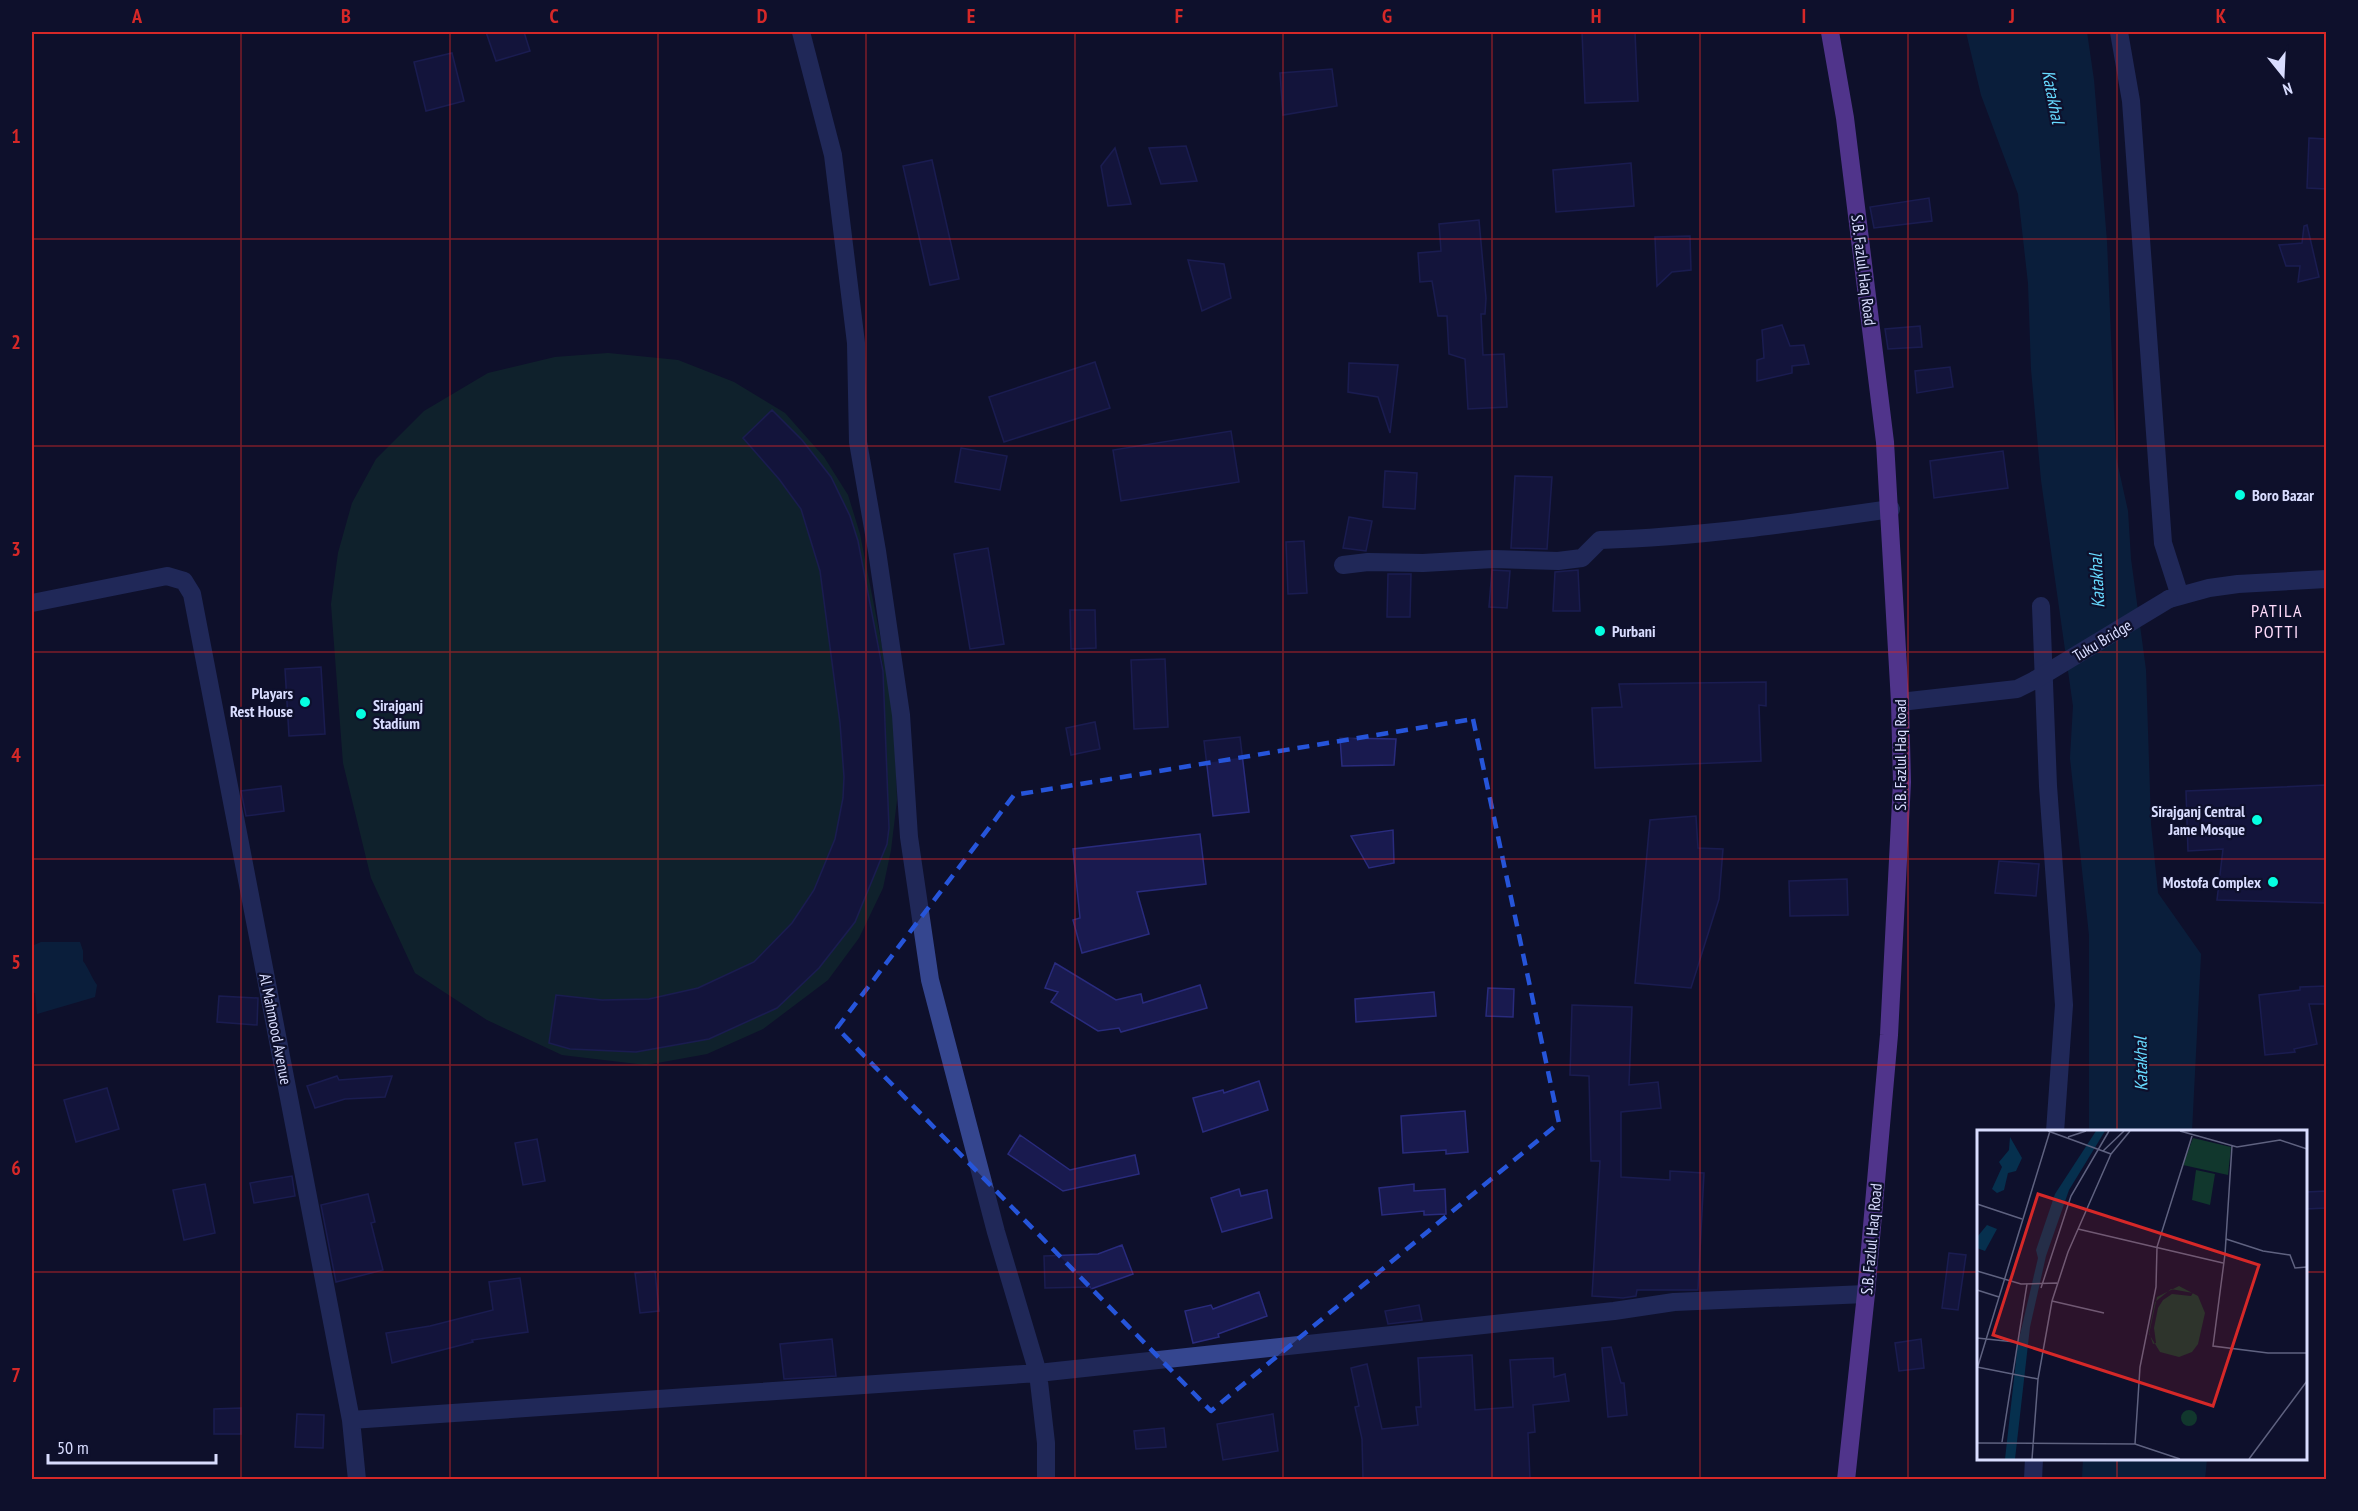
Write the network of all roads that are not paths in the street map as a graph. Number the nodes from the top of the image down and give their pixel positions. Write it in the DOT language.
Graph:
graph roads {
  1 [pos="801,32"];
  2 [pos="1830,32"];
  3 [pos="2119,32"];
  4 [pos="1891,509"];
  5 [pos="1343,565"];
  6 [pos="2326,579"];
  7 [pos="2175,597"];
  8 [pos="32,603"];
  9 [pos="2041,606"];
  10 [pos="1900,702"];
  11 [pos="2055,1130"];
  12 [pos="1866,1294"];
  13 [pos="1038,1373"];
  14 [pos="351,1420"];
  15 [pos="2034,1460"];
  16 [pos="357,1479"];
  17 [pos="1046,1479"];
  18 [pos="1846,1479"];
  19 [pos="2032,1479"];
  1 -- 13 [label="street"];
  2 -- 4 [label="main road, S.B. Fazlul Haq Road"];
  3 -- 7 [label="street"];
  4 -- 5 [label="street"];
  4 -- 10 [label="main road, S.B. Fazlul Haq Road"];
  6 -- 7 [label="street, Tuku Bridge"];
  7 -- 10 [label="street, Tuku Bridge, bridge"];
  8 -- 14 [label="street, Al Mahmood Avenue"];
  9 -- 11 [label="street"];
  10 -- 12 [label="main road, S.B. Fazlul Haq Road"];
  12 -- 13 [label="street"];
  12 -- 18 [label="main road, S.B. Fazlul Haq Road"];
  13 -- 14 [label="street"];
  13 -- 17 [label="street"];
  14 -- 16 [label="street, Al Mahmood Avenue"];
  15 -- 19 [label="street"];
}
